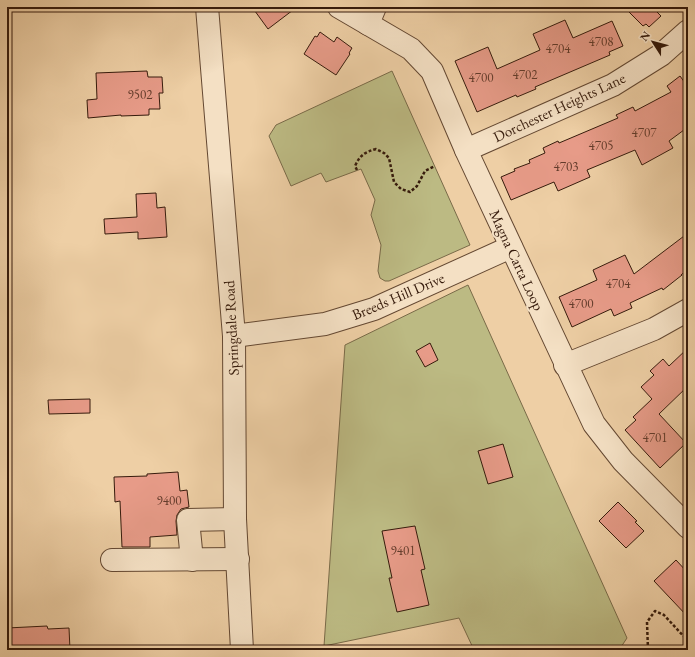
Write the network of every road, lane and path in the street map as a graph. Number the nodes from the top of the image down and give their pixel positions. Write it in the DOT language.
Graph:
graph roads {
  1 [pos="207,7"];
  2 [pos="339,7"];
  3 [pos="371,16"];
  4 [pos="688,31"];
  5 [pos="466,150"];
  6 [pos="435,166"];
  7 [pos="358,170"];
  8 [pos="511,247"];
  9 [pos="688,310"];
  10 [pos="234,336"];
  11 [pos="565,365"];
  12 [pos="235,519"];
  13 [pos="688,527"];
  14 [pos="238,559"];
  15 [pos="112,560"];
  16 [pos="192,560"];
  17 [pos="688,641"];
  18 [pos="242,650"];
  19 [pos="648,650"];
  1 -- 10 [label="street, Springdale Road"];
  2 -- 3 [label="street, Magna Carta Loop"];
  3 -- 5 [label="street, Magna Carta Loop"];
  4 -- 5 [label="street, Dorchester Heights Lane"];
  5 -- 8 [label="street, Magna Carta Loop"];
  6 -- 7 [label="path"];
  8 -- 10 [label="street, Breeds Hill Drive"];
  8 -- 11 [label="street, Magna Carta Loop"];
  9 -- 11 [label="street"];
  10 -- 12 [label="street, Springdale Road"];
  11 -- 13 [label="street, Magna Carta Loop"];
  12 -- 14 [label="street, Springdale Road"];
  12 -- 16 [label="street"];
  14 -- 16 [label="street"];
  14 -- 18 [label="street, Springdale Road"];
  15 -- 16 [label="street"];
  17 -- 19 [label="path"];
}
